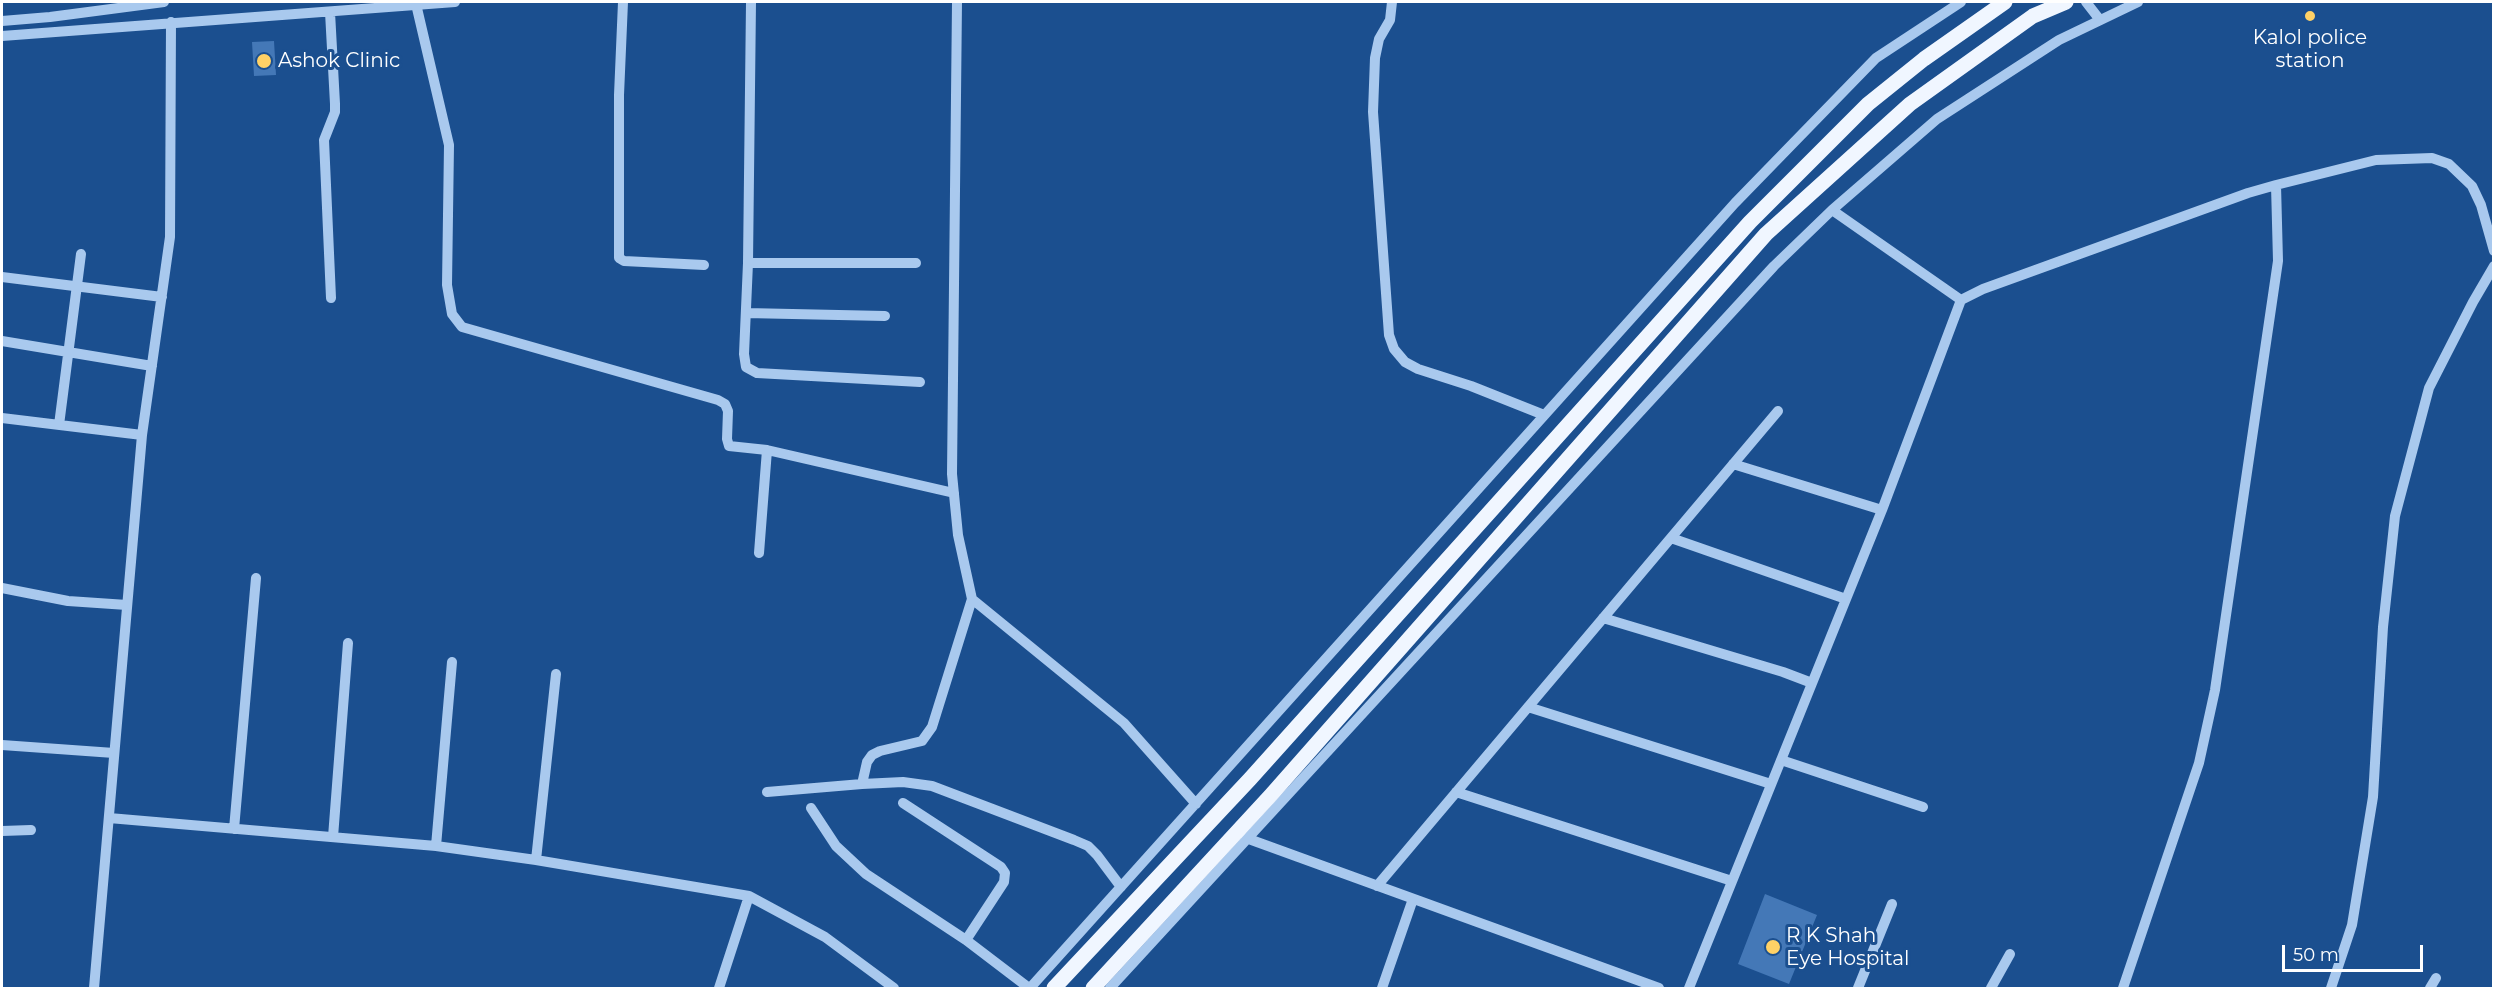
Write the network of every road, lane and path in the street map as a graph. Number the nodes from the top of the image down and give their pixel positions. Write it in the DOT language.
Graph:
graph roads {
  1 [pos="164,2"];
  2 [pos="455,2"];
  3 [pos="622,2"];
  4 [pos="751,2"];
  5 [pos="957,2"];
  6 [pos="1392,2"];
  7 [pos="2005,2"];
  8 [pos="2066,2"];
  9 [pos="2086,2"];
  10 [pos="2133,2"];
  11 [pos="1955,3"];
  12 [pos="416,4"];
  13 [pos="330,12"];
  14 [pos="2100,20"];
  15 [pos="2,21"];
  16 [pos="171,22"];
  17 [pos="2,36"];
  18 [pos="2276,185"];
  19 [pos="1832,210"];
  20 [pos="2493,251"];
  21 [pos="81,254"];
  22 [pos="748,263"];
  23 [pos="916,263"];
  24 [pos="704,265"];
  25 [pos="2493,266"];
  26 [pos="2,277"];
  27 [pos="77,284"];
  28 [pos="162,297"];
  29 [pos="331,298"];
  30 [pos="1960,300"];
  31 [pos="746,313"];
  32 [pos="885,316"];
  33 [pos="2,341"];
  34 [pos="68,353"];
  35 [pos="152,366"];
  36 [pos="920,382"];
  37 [pos="1778,411"];
  38 [pos="1544,416"];
  39 [pos="2,418"];
  40 [pos="59,425"];
  41 [pos="142,435"];
  42 [pos="767,450"];
  43 [pos="1733,464"];
  44 [pos="954,494"];
  45 [pos="1882,510"];
  46 [pos="1671,538"];
  47 [pos="759,553"];
  48 [pos="256,578"];
  49 [pos="2,588"];
  50 [pos="972,599"];
  51 [pos="1846,599"];
  52 [pos="127,605"];
  53 [pos="1603,618"];
  54 [pos="348,643"];
  55 [pos="452,662"];
  56 [pos="556,674"];
  57 [pos="1812,683"];
  58 [pos="1528,707"];
  59 [pos="2,745"];
  60 [pos="114,753"];
  61 [pos="1781,760"];
  62 [pos="862,784"];
  63 [pos="1771,784"];
  64 [pos="767,792"];
  65 [pos="1456,792"];
  66 [pos="903,803"];
  67 [pos="1196,804"];
  68 [pos="1923,807"];
  69 [pos="811,808"];
  70 [pos="109,818"];
  71 [pos="234,829"];
  72 [pos="31,830"];
  73 [pos="2,831"];
  74 [pos="333,837"];
  75 [pos="1246,838"];
  76 [pos="436,846"];
  77 [pos="536,860"];
  78 [pos="1732,881"];
  79 [pos="1377,886"];
  80 [pos="1121,887"];
  81 [pos="749,896"];
  82 [pos="1413,899"];
  83 [pos="1892,904"];
  84 [pos="966,940"];
  85 [pos="2010,954"];
  86 [pos="2436,978"];
  87 [pos="1646,986"];
  88 [pos="94,988"];
  89 [pos="719,988"];
  90 [pos="894,988"];
  91 [pos="1030,988"];
  92 [pos="1054,988"];
  93 [pos="1093,988"];
  94 [pos="1110,988"];
  95 [pos="1382,988"];
  96 [pos="1659,988"];
  97 [pos="1689,988"];
  98 [pos="1858,988"];
  99 [pos="1991,988"];
  100 [pos="2123,988"];
  101 [pos="2331,988"];
  102 [pos="2430,988"];
  1 -- 15 [label="street"];
  2 -- 12 [label="street"];
  3 -- 24 [label="street"];
  4 -- 22 [label="street"];
  5 -- 44 [label="street"];
  6 -- 38 [label="street"];
  7 -- 92 [label="main road"];
  8 -- 93 [label="main road"];
  9 -- 14 [label="street"];
  10 -- 14 [label="street"];
  11 -- 38 [label="street"];
  12 -- 13 [label="street"];
  12 -- 42 [label="street"];
  13 -- 16 [label="street"];
  13 -- 29 [label="street"];
  14 -- 19 [label="street"];
  16 -- 17 [label="street"];
  16 -- 28 [label="street"];
  18 -- 20 [label="street"];
  18 -- 30 [label="street"];
  18 -- 100 [label="street"];
  19 -- 30 [label="street"];
  19 -- 75 [label="street"];
  21 -- 27 [label="street"];
  22 -- 23 [label="street"];
  22 -- 31 [label="street"];
  25 -- 101 [label="street"];
  26 -- 27 [label="street"];
  27 -- 28 [label="street"];
  27 -- 34 [label="street"];
  28 -- 35 [label="street"];
  30 -- 45 [label="street"];
  31 -- 32 [label="street"];
  31 -- 36 [label="street"];
  33 -- 34 [label="street"];
  34 -- 35 [label="street"];
  34 -- 40 [label="street"];
  35 -- 41 [label="street"];
  37 -- 43 [label="street"];
  38 -- 67 [label="street"];
  39 -- 40 [label="street"];
  40 -- 41 [label="street"];
  41 -- 52 [label="street"];
  42 -- 44 [label="street"];
  42 -- 47 [label="street"];
  43 -- 45 [label="street"];
  43 -- 46 [label="street"];
  44 -- 50 [label="street"];
  45 -- 51 [label="street"];
  46 -- 51 [label="street"];
  46 -- 53 [label="street"];
  48 -- 71 [label="street"];
  49 -- 52 [label="street"];
  50 -- 62 [label="street"];
  50 -- 67 [label="street"];
  51 -- 57 [label="street"];
  52 -- 60 [label="street"];
  53 -- 57 [label="street"];
  53 -- 58 [label="street"];
  54 -- 74 [label="street"];
  55 -- 76 [label="street"];
  56 -- 77 [label="street"];
  57 -- 61 [label="street"];
  58 -- 63 [label="street"];
  58 -- 65 [label="street"];
  59 -- 60 [label="street"];
  60 -- 70 [label="street"];
  61 -- 63 [label="street"];
  61 -- 68 [label="street"];
  62 -- 64 [label="street"];
  62 -- 80 [label="street"];
  63 -- 78 [label="street"];
  65 -- 78 [label="street"];
  65 -- 79 [label="street"];
  66 -- 84 [label="street"];
  67 -- 80 [label="street"];
  69 -- 84 [label="street"];
  70 -- 71 [label="street"];
  70 -- 88 [label="street"];
  71 -- 74 [label="street"];
  72 -- 73 [label="street"];
  74 -- 76 [label="street"];
  75 -- 79 [label="street"];
  75 -- 94 [label="street"];
  76 -- 77 [label="street"];
  77 -- 81 [label="street"];
  78 -- 97 [label="street"];
  79 -- 82 [label="street"];
  80 -- 91 [label="street"];
  81 -- 89 [label="street"];
  81 -- 90 [label="street"];
  82 -- 87 [label="street"];
  82 -- 95 [label="street"];
  83 -- 98 [label="street"];
  84 -- 91 [label="street"];
  85 -- 99 [label="street"];
  86 -- 102 [label="street"];
  87 -- 96 [label="street"];
}
